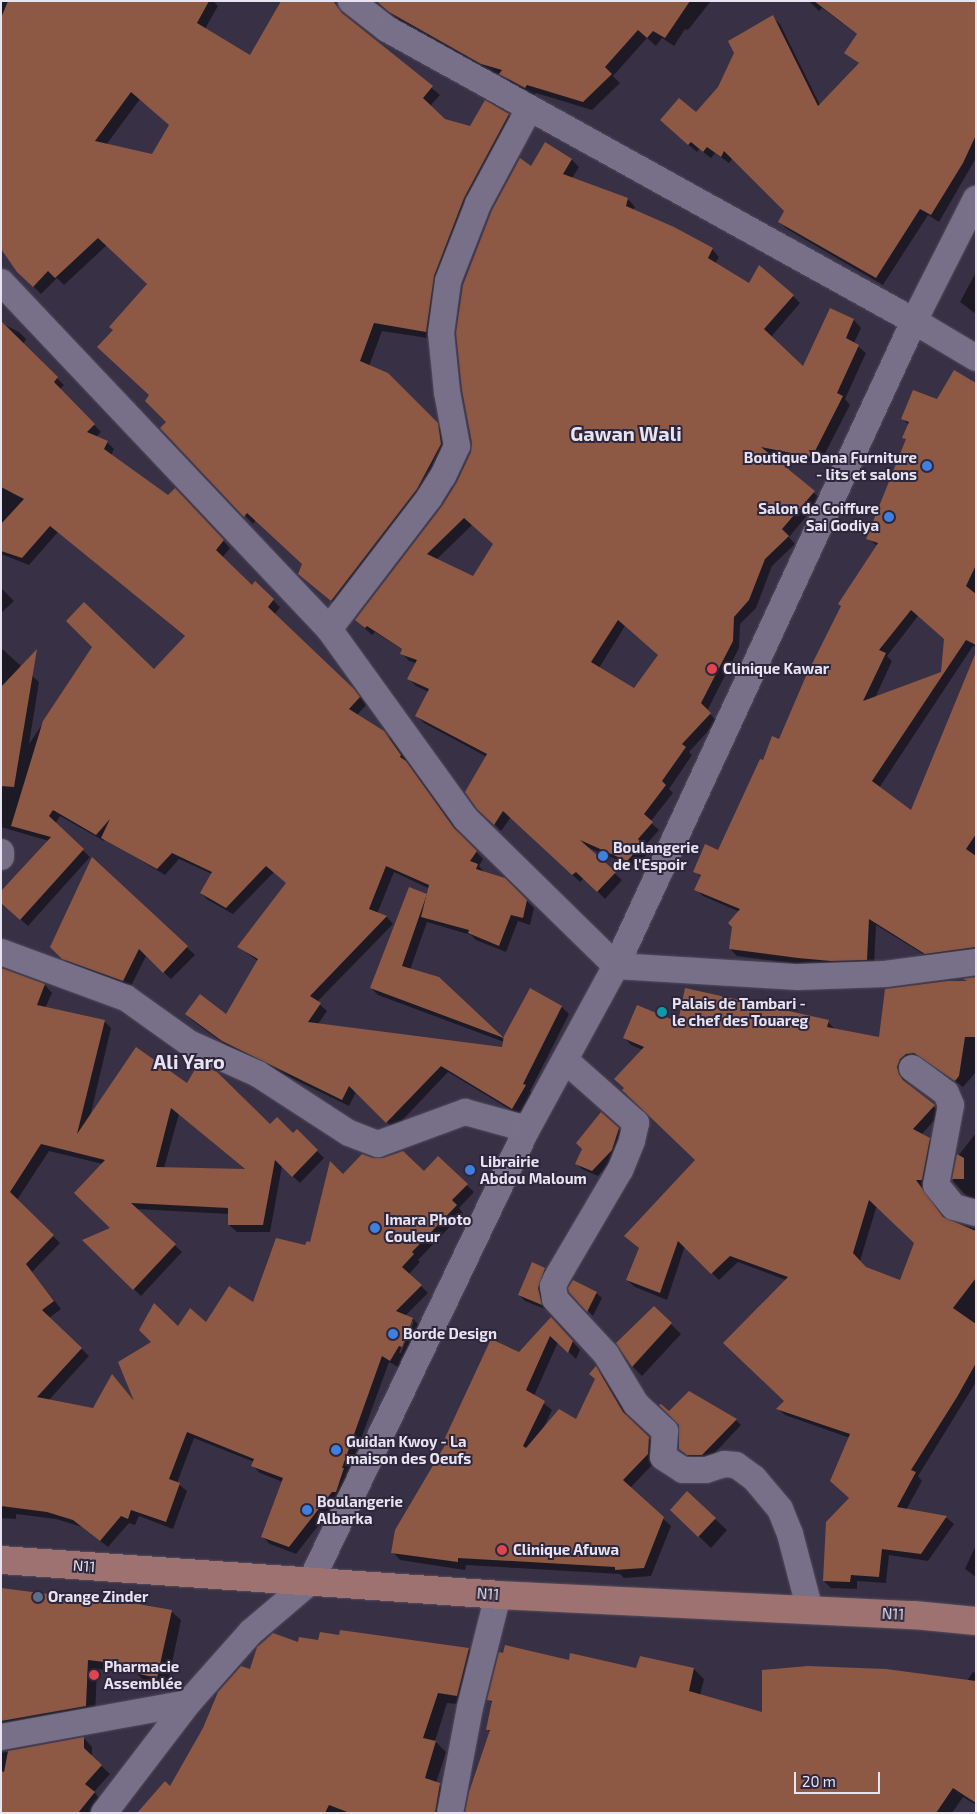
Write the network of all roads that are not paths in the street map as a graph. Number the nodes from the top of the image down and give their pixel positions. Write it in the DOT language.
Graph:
graph roads {
  1 [pos="351,1"];
  2 [pos="529,109"];
  3 [pos="976,199"];
  4 [pos="1,282"];
  5 [pos="914,321"];
  6 [pos="976,358"];
  7 [pos="329,629"];
  8 [pos="1,852"];
  9 [pos="1,857"];
  10 [pos="1,952"];
  11 [pos="976,962"];
  12 [pos="616,966"];
  13 [pos="565,1060"];
  14 [pos="912,1068"];
  15 [pos="527,1129"];
  16 [pos="976,1213"];
  17 [pos="1,1560"];
  18 [pos="311,1581"];
  19 [pos="498,1595"];
  20 [pos="810,1610"];
  21 [pos="976,1621"];
  22 [pos="188,1703"];
  23 [pos="1,1737"];
  24 [pos="104,1813"];
  25 [pos="450,1813"];
  1 -- 2 [label="street"];
  2 -- 5 [label="street"];
  2 -- 7 [label="street"];
  3 -- 5 [label="street"];
  4 -- 7 [label="street"];
  5 -- 6 [label="street"];
  5 -- 12 [label="street"];
  7 -- 12 [label="street"];
  8 -- 9 [label="street"];
  10 -- 15 [label="street"];
  11 -- 12 [label="street"];
  12 -- 13 [label="street"];
  13 -- 15 [label="street"];
  13 -- 20 [label="street"];
  14 -- 16 [label="street"];
  15 -- 18 [label="street"];
  17 -- 18 [label="main road, N11"];
  18 -- 19 [label="main road, N11"];
  18 -- 22 [label="street"];
  19 -- 20 [label="main road, N11"];
  19 -- 25 [label="street"];
  20 -- 21 [label="main road, N11"];
  22 -- 23 [label="street"];
  22 -- 24 [label="street"];
}
